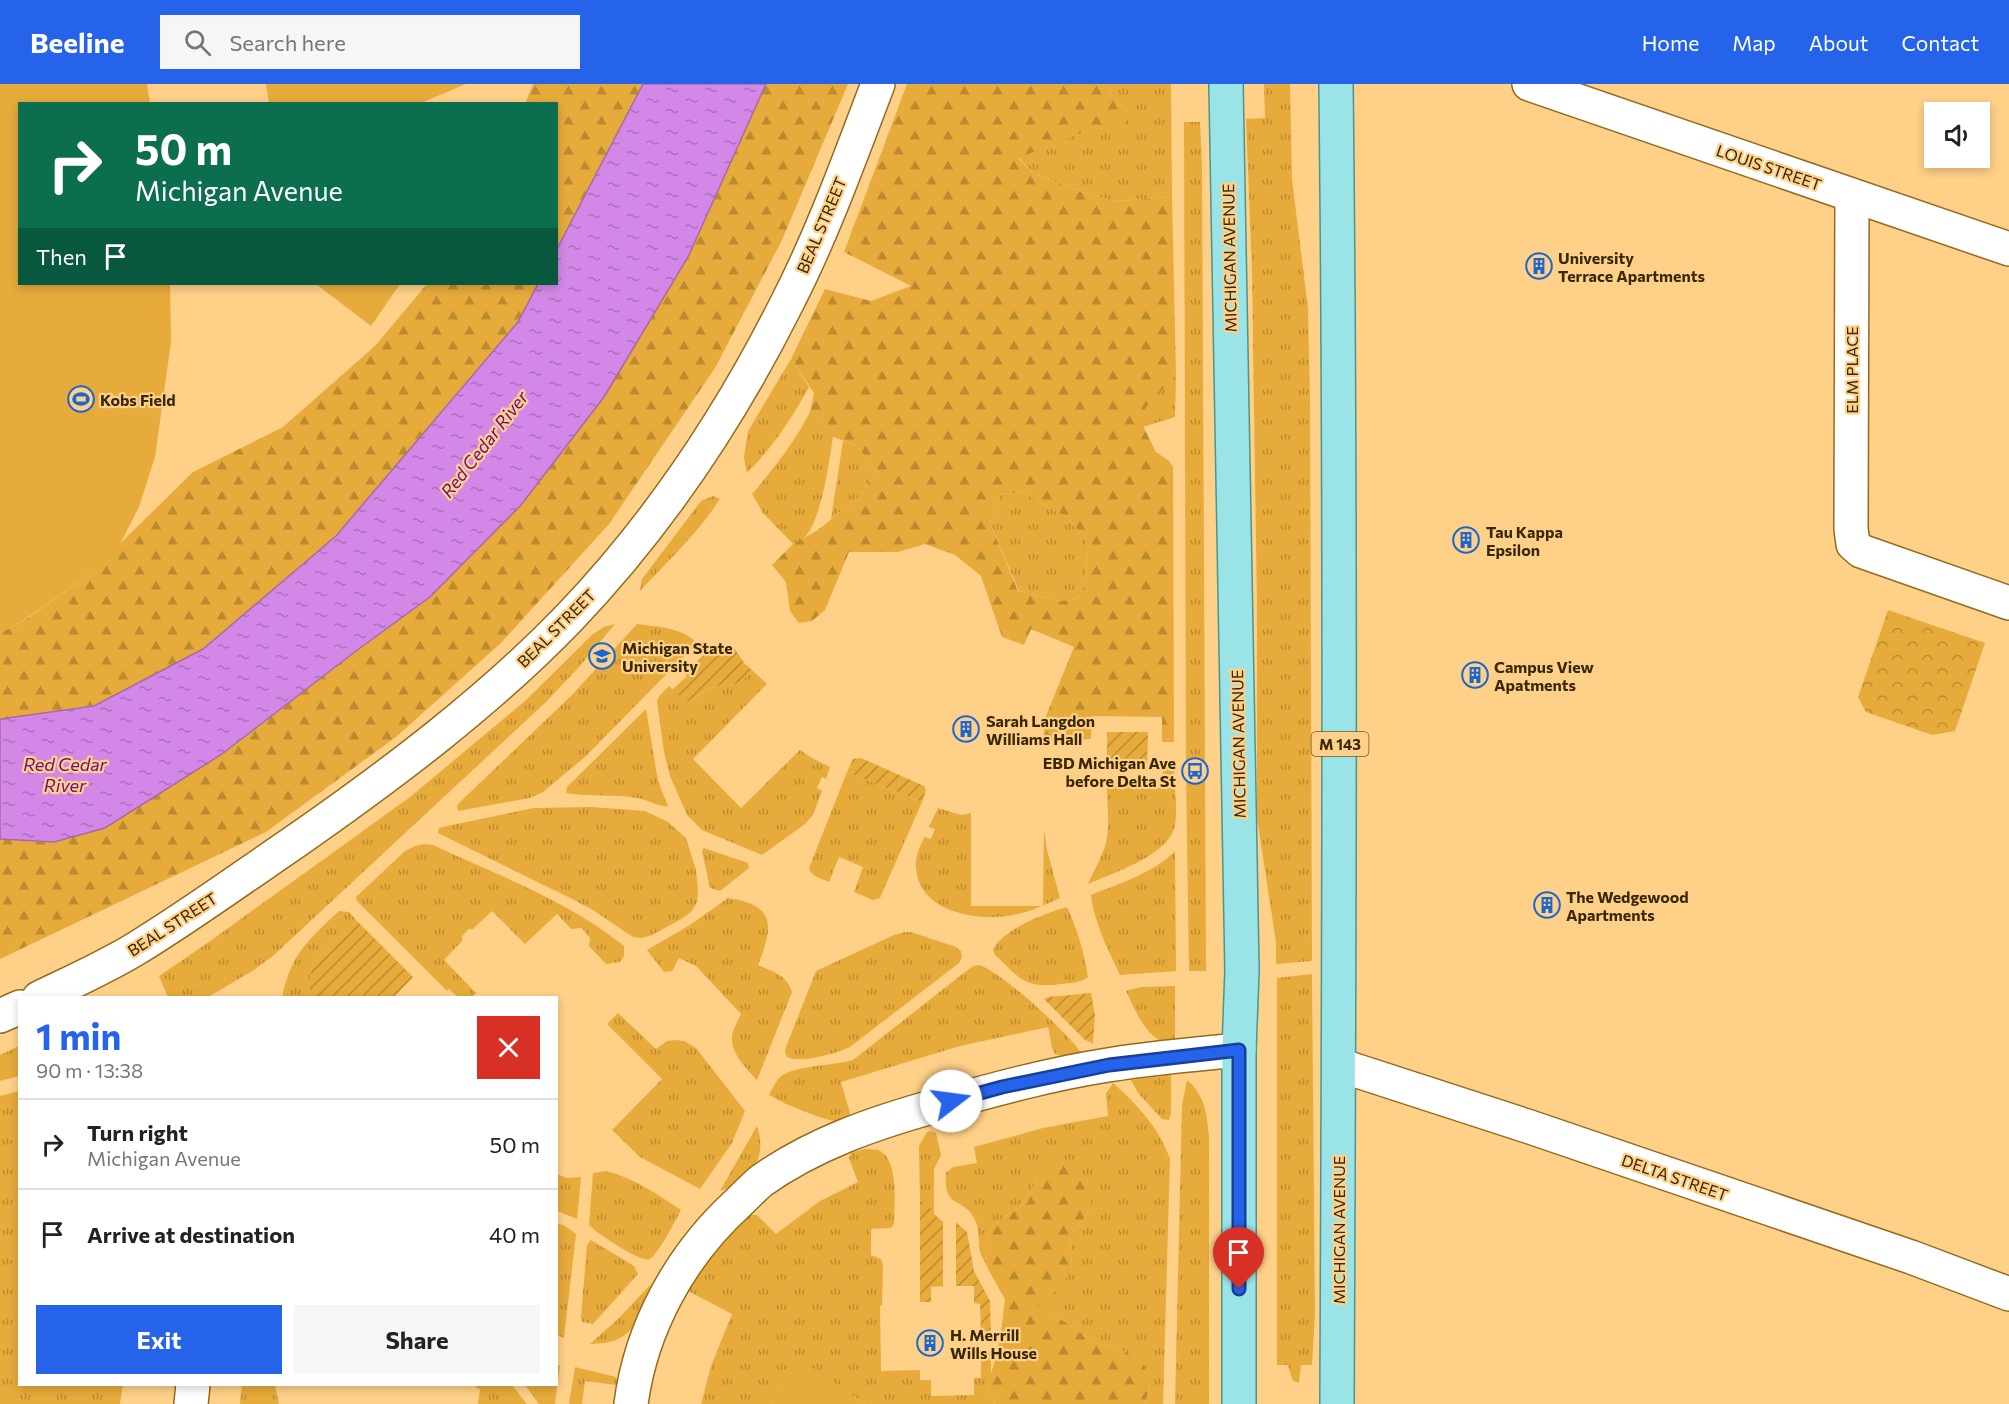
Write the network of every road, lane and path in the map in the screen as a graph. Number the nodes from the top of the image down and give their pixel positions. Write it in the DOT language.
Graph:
graph roads {
  1 [pos="878,84"];
  2 [pos="1226,84"];
  3 [pos="1336,84"];
  4 [pos="1529,84"];
  5 [pos="1852,195"];
  6 [pos="2009,249"];
  7 [pos="2009,603"];
  8 [pos="60,993"];
  9 [pos="18,1008"];
  10 [pos="0,1016"];
  11 [pos="1239,1050"];
  12 [pos="1339,1065"];
  13 [pos="2009,1294"];
  14 [pos="1240,1360"];
  15 [pos="193,1386"];
  16 [pos="191,1404"];
  17 [pos="632,1404"];
  18 [pos="1239,1404"];
  19 [pos="1258,1404"];
  20 [pos="1337,1404"];
  1 -- 8 [label="street, BEAL STREET"];
  2 -- 11 [label="main road, MICHIGAN AVENUE"];
  3 -- 12 [label="main road, MICHIGAN AVENUE / M 143"];
  4 -- 5 [label="street, LOUIS STREET"];
  5 -- 6 [label="street, LOUIS STREET"];
  5 -- 7 [label="street, ELM PLACE"];
  9 -- 10 [label="street"];
  11 -- 14 [label="main road, MICHIGAN AVENUE"];
  11 -- 17 [label="street"];
  12 -- 13 [label="street, DELTA STREET"];
  12 -- 20 [label="main road, MICHIGAN AVENUE / M 143"];
  14 -- 18 [label="main road, MICHIGAN AVENUE"];
  14 -- 19 [label="main road"];
  15 -- 16 [label="street"];
}
